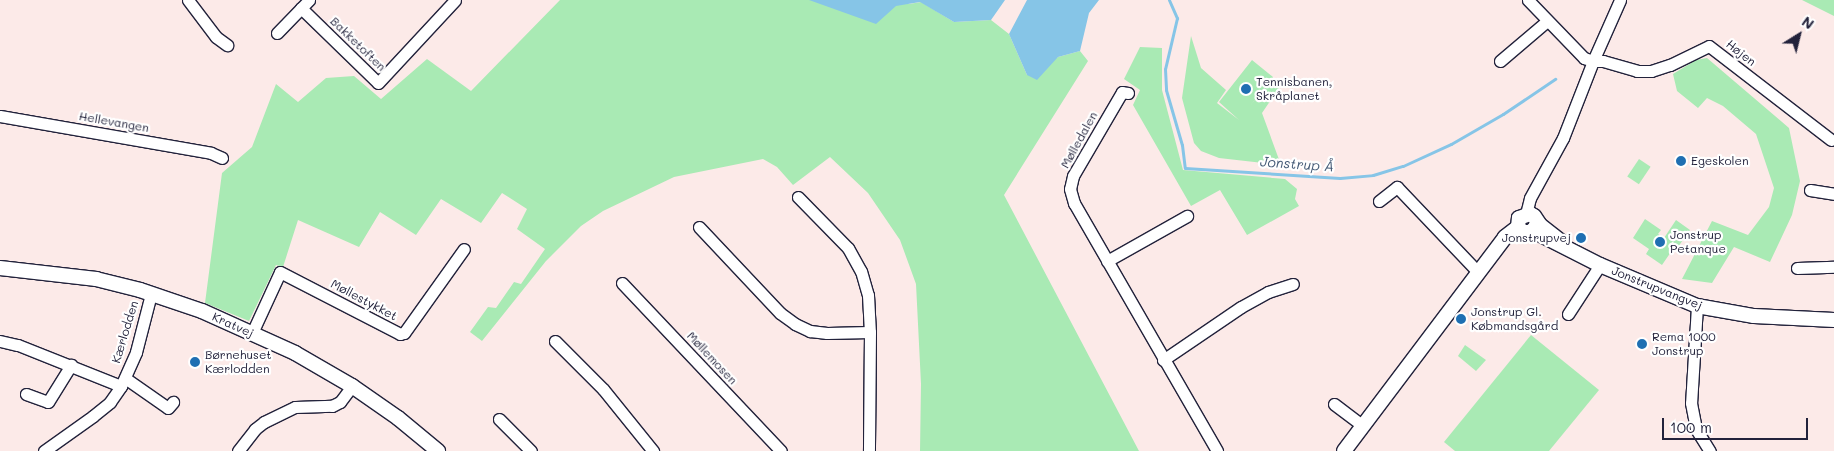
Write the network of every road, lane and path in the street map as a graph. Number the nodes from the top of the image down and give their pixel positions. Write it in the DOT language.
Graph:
graph roads {
  1 [pos="188,0"];
  2 [pos="455,0"];
  3 [pos="1528,0"];
  4 [pos="1620,0"];
  5 [pos="305,4"];
  6 [pos="1547,20"];
  7 [pos="277,33"];
  8 [pos="227,45"];
  9 [pos="1500,61"];
  10 [pos="1593,61"];
  11 [pos="1128,93"];
  12 [pos="0,116"];
  13 [pos="1831,140"];
  14 [pos="222,158"];
  15 [pos="1810,190"];
  16 [pos="1834,194"];
  17 [pos="798,197"];
  18 [pos="1379,202"];
  19 [pos="1187,216"];
  20 [pos="1529,223"];
  21 [pos="699,227"];
  22 [pos="464,249"];
  23 [pos="1107,261"];
  24 [pos="1600,265"];
  25 [pos="1834,267"];
  26 [pos="0,268"];
  27 [pos="1797,268"];
  28 [pos="1478,272"];
  29 [pos="622,283"];
  30 [pos="1293,284"];
  31 [pos="151,294"];
  32 [pos="1697,306"];
  33 [pos="1568,314"];
  34 [pos="1834,320"];
  35 [pos="870,332"];
  36 [pos="252,333"];
  37 [pos="0,341"];
  38 [pos="554,342"];
  39 [pos="1164,360"];
  40 [pos="71,365"];
  41 [pos="123,382"];
  42 [pos="352,386"];
  43 [pos="26,394"];
  44 [pos="173,402"];
  45 [pos="1334,404"];
  46 [pos="499,419"];
  47 [pos="1362,425"];
  48 [pos="44,451"];
  49 [pos="238,451"];
  50 [pos="438,451"];
  51 [pos="531,451"];
  52 [pos="653,451"];
  53 [pos="782,451"];
  54 [pos="869,451"];
  55 [pos="1217,451"];
  56 [pos="1344,451"];
  57 [pos="1710,451"];
  1 -- 8 [label="street"];
  2 -- 5 [label="street, Bakketoften"];
  3 -- 6 [label="street"];
  4 -- 10 [label="street"];
  5 -- 7 [label="street, Bakketoften"];
  6 -- 9 [label="street"];
  6 -- 10 [label="street"];
  10 -- 13 [label="street, Højen"];
  10 -- 20 [label="street"];
  11 -- 23 [label="street, Mølledalen"];
  12 -- 14 [label="street, Hellevangen"];
  15 -- 16 [label="street"];
  17 -- 35 [label="street"];
  18 -- 28 [label="street"];
  19 -- 23 [label="street"];
  20 -- 24 [label="street, Jonstrupvangvej"];
  20 -- 28 [label="street"];
  21 -- 35 [label="street"];
  22 -- 36 [label="street, Møllestykket"];
  23 -- 39 [label="street, Mølledalen"];
  24 -- 32 [label="street, Jonstrupvangvej"];
  24 -- 33 [label="street, Jonstrupvangvej"];
  25 -- 27 [label="street"];
  26 -- 31 [label="street, Kratvej"];
  28 -- 47 [label="street"];
  29 -- 53 [label="street, Møllemosen"];
  30 -- 39 [label="street"];
  31 -- 36 [label="street, Kratvej"];
  31 -- 41 [label="street, Kærlodden"];
  32 -- 34 [label="street, Jonstrupvangvej"];
  32 -- 57 [label="street"];
  35 -- 54 [label="street"];
  36 -- 42 [label="street, Kratvej"];
  37 -- 40 [label="street, Kærlodden"];
  38 -- 52 [label="street"];
  39 -- 55 [label="street, Mølledalen"];
  40 -- 41 [label="street, Kærlodden"];
  40 -- 43 [label="street"];
  41 -- 44 [label="street, Kærlodden"];
  41 -- 48 [label="street, Kærlodden"];
  42 -- 49 [label="street"];
  42 -- 50 [label="street, Kratvej"];
  45 -- 47 [label="street"];
  46 -- 51 [label="street"];
  47 -- 56 [label="street"];
}
